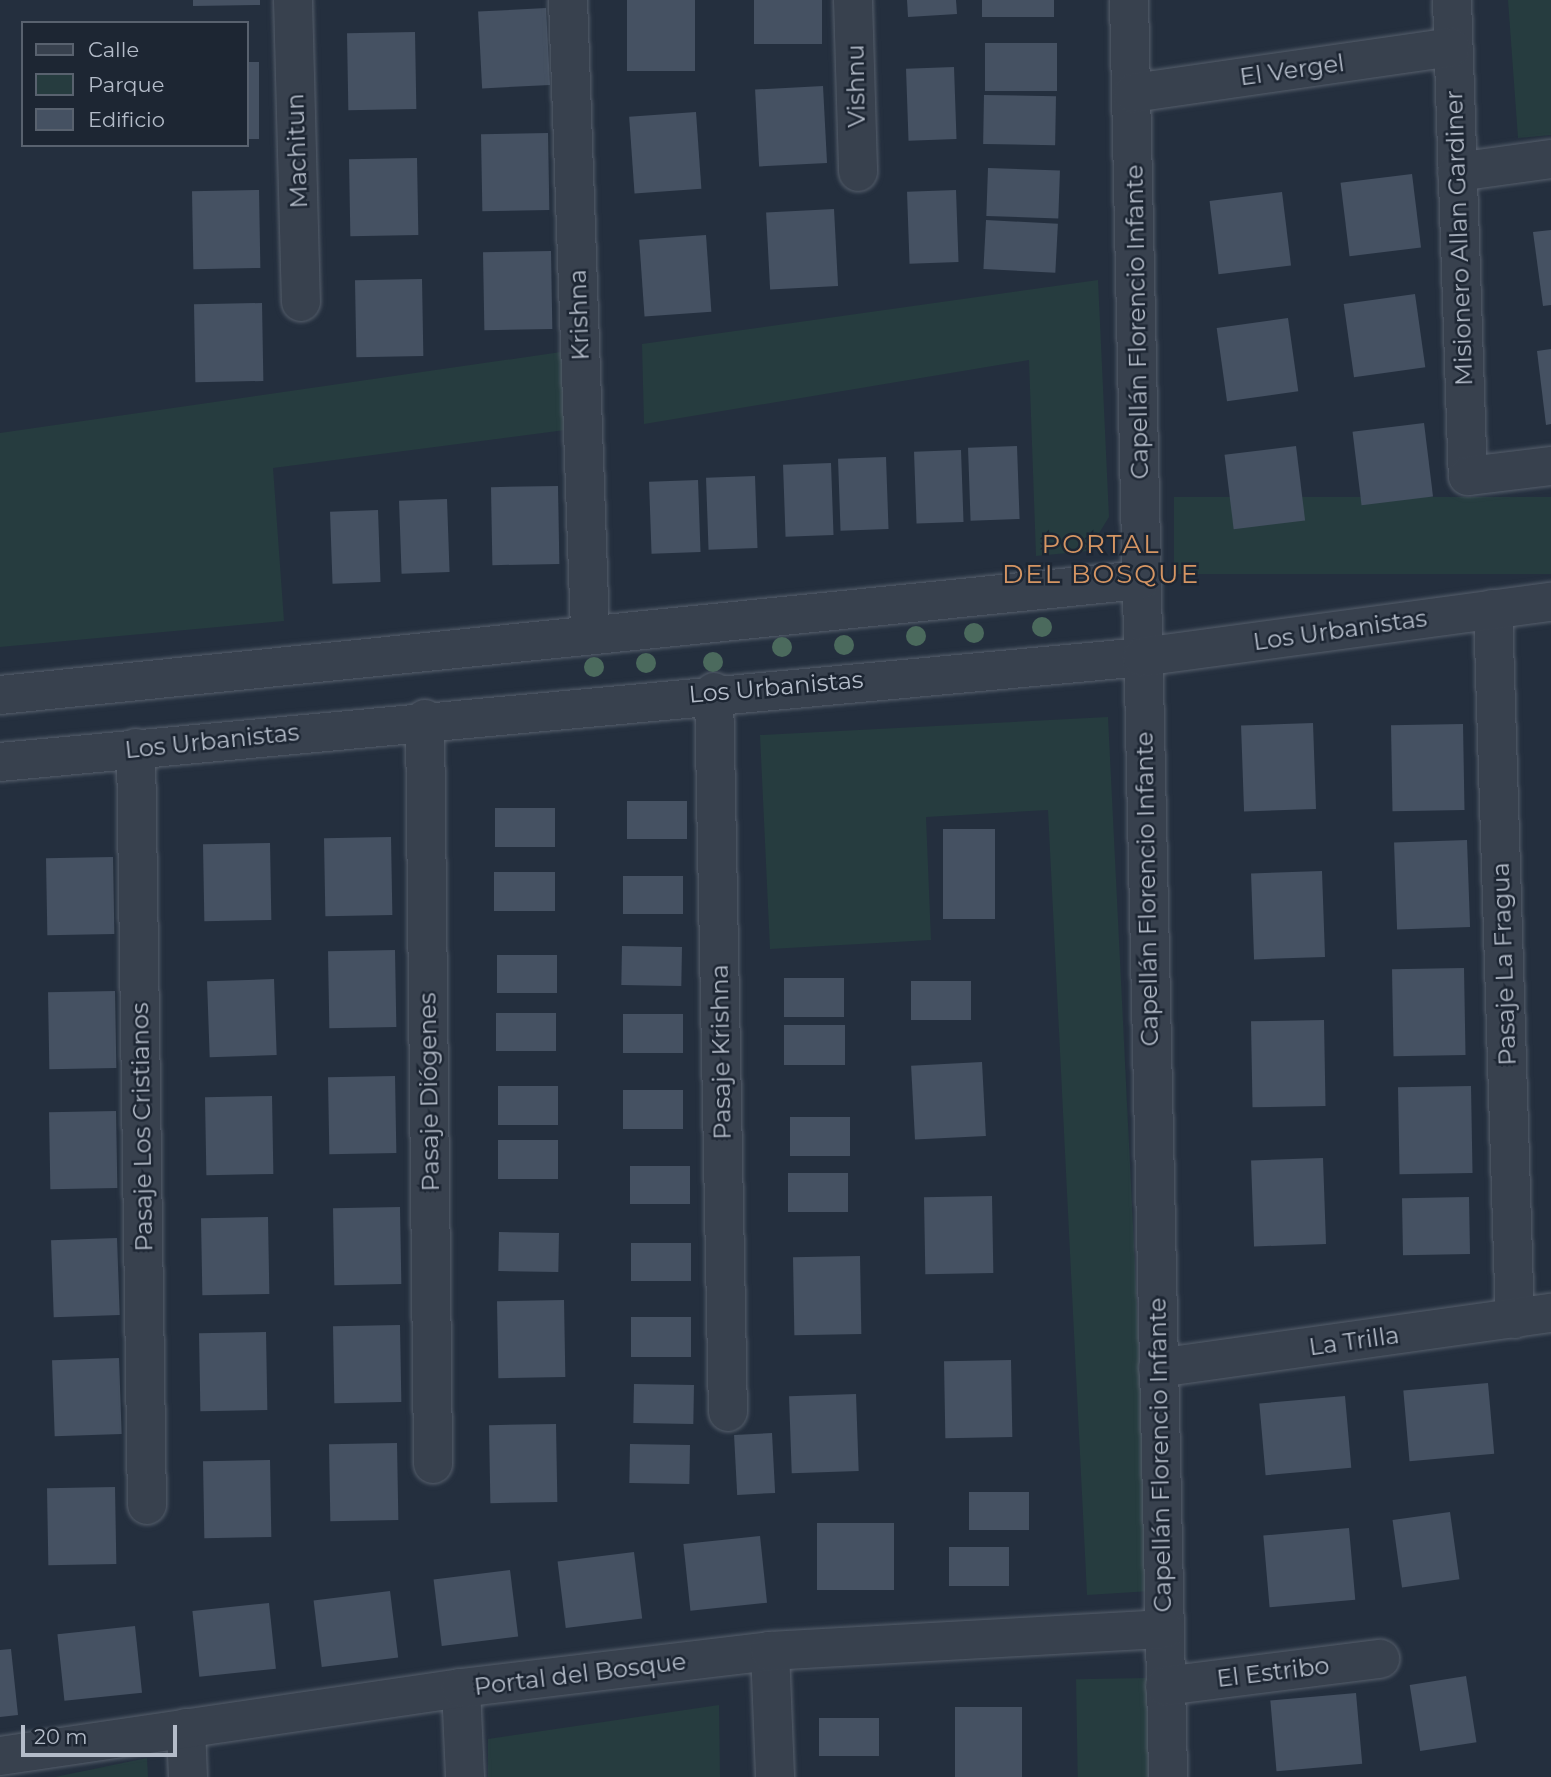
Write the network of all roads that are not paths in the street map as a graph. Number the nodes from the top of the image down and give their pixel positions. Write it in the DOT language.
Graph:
graph roads {
  1 [pos="293,0"];
  2 [pos="568,0"];
  3 [pos="853,0"];
  4 [pos="1129,0"];
  5 [pos="1452,0"];
  6 [pos="1451,47"];
  7 [pos="1133,93"];
  8 [pos="1551,159"];
  9 [pos="858,172"];
  10 [pos="1457,172"];
  11 [pos="301,302"];
  12 [pos="1551,466"];
  13 [pos="1141,580"];
  14 [pos="1551,601"];
  15 [pos="1493,608"];
  16 [pos="590,631"];
  17 [pos="1142,657"];
  18 [pos="714,692"];
  19 [pos="0,695"];
  20 [pos="425,719"];
  21 [pos="136,748"];
  22 [pos="0,762"];
  23 [pos="1533,1316"];
  24 [pos="1157,1368"];
  25 [pos="728,1412"];
  26 [pos="433,1464"];
  27 [pos="147,1505"];
  28 [pos="1164,1629"];
  29 [pos="770,1651"];
  30 [pos="1380,1659"];
  31 [pos="1165,1686"];
  32 [pos="461,1688"];
  33 [pos="186,1728"];
  34 [pos="0,1756"];
  35 [pos="188,1777"];
  36 [pos="465,1777"];
  37 [pos="775,1777"];
  38 [pos="1168,1777"];
  1 -- 11 [label="street, Machitun"];
  2 -- 16 [label="street, Krishna"];
  3 -- 9 [label="street, Vishnu"];
  4 -- 7 [label="street, Capellán Florencio Infante"];
  5 -- 6 [label="street, Misionero Allan Gardiner"];
  6 -- 7 [label="street, El Vergel"];
  6 -- 10 [label="street, Misionero Allan Gardiner"];
  7 -- 13 [label="street, Capellán Florencio Infante"];
  8 -- 10 [label="street"];
  10 -- 12 [label="street, Misionero Allan Gardiner"];
  13 -- 16 [label="street"];
  13 -- 17 [label="street, Capellán Florencio Infante"];
  14 -- 15 [label="street, Los Urbanistas"];
  15 -- 17 [label="street, Los Urbanistas"];
  15 -- 23 [label="street, Pasaje La Fragua"];
  16 -- 19 [label="street"];
  17 -- 18 [label="street, Los Urbanistas"];
  17 -- 24 [label="street, Capellán Florencio Infante"];
  18 -- 20 [label="street, Los Urbanistas"];
  18 -- 25 [label="street, Pasaje Krishna"];
  20 -- 21 [label="street, Los Urbanistas"];
  20 -- 26 [label="street, Pasaje Diógenes"];
  21 -- 22 [label="street, Los Urbanistas"];
  21 -- 27 [label="street, Pasaje Los Cristianos"];
  23 -- 24 [label="street, La Trilla"];
  24 -- 28 [label="street, Capellán Florencio Infante"];
  28 -- 29 [label="street, Portal del Bosque"];
  28 -- 31 [label="street, Capellán Florencio Infante"];
  29 -- 32 [label="street, Portal del Bosque"];
  29 -- 37 [label="street"];
  30 -- 31 [label="street, El Estribo"];
  31 -- 38 [label="street, Capellán Florencio Infante"];
  32 -- 33 [label="street, Portal del Bosque"];
  32 -- 36 [label="street"];
  33 -- 34 [label="street, Portal del Bosque"];
  33 -- 35 [label="street"];
}
